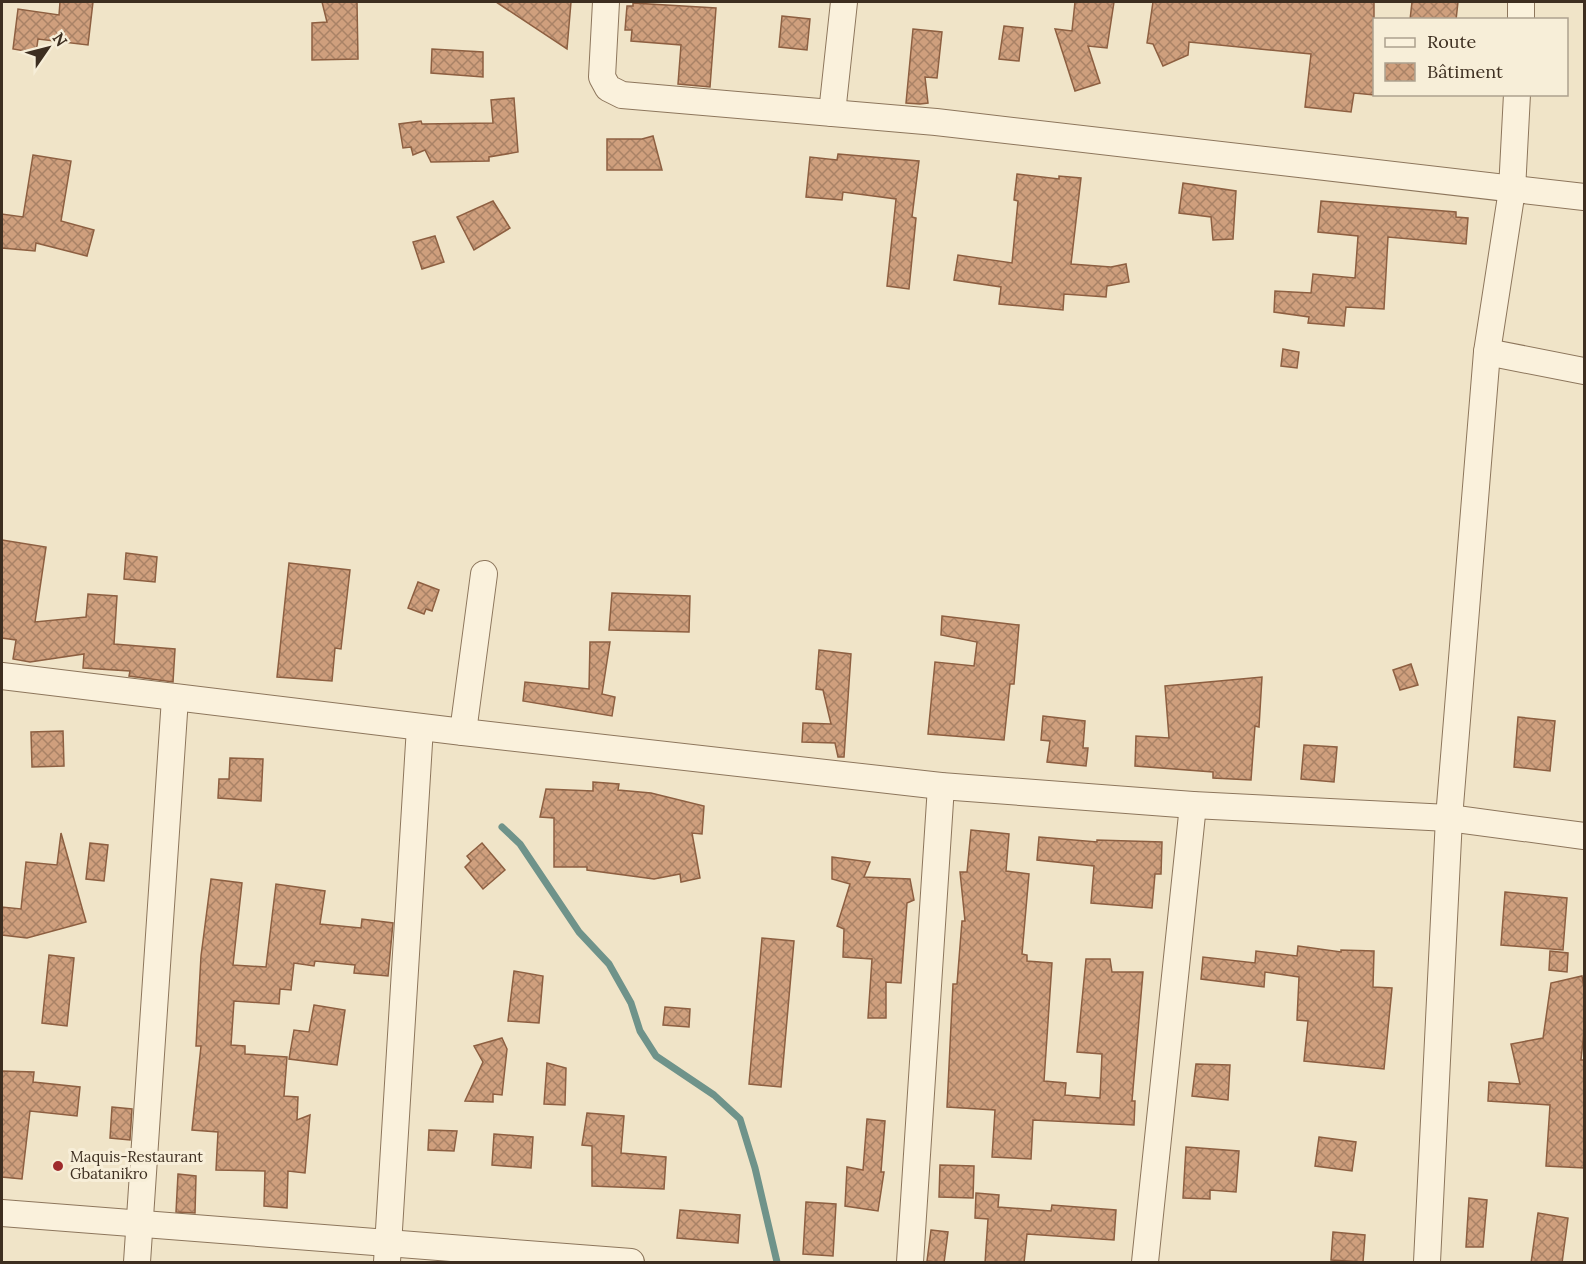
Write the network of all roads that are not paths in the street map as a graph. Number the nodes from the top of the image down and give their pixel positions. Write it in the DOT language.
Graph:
graph roads {
  1 [pos="606,2"];
  2 [pos="844,2"];
  3 [pos="1521,2"];
  4 [pos="1521,18"];
  5 [pos="1517,96"];
  6 [pos="832,113"];
  7 [pos="1512,190"];
  8 [pos="1584,196"];
  9 [pos="1487,352"];
  10 [pos="1584,371"];
  11 [pos="484,574"];
  12 [pos="2,676"];
  13 [pos="175,698"];
  14 [pos="420,727"];
  15 [pos="463,732"];
  16 [pos="941,786"];
  17 [pos="1193,805"];
  18 [pos="1449,818"];
  19 [pos="1584,836"];
  20 [pos="2,1213"];
  21 [pos="140,1223"];
  22 [pos="388,1253"];
  23 [pos="137,1263"];
  24 [pos="631,1263"];
  25 [pos="910,1263"];
  26 [pos="1145,1263"];
  27 [pos="1427,1263"];
  1 -- 6 [label="street"];
  2 -- 6 [label="street"];
  3 -- 4 [label="street"];
  5 -- 7 [label="street"];
  6 -- 7 [label="street"];
  7 -- 8 [label="street"];
  7 -- 9 [label="street"];
  9 -- 10 [label="street"];
  9 -- 18 [label="street"];
  11 -- 15 [label="street"];
  12 -- 13 [label="street"];
  13 -- 14 [label="street"];
  13 -- 21 [label="street"];
  14 -- 15 [label="street"];
  14 -- 22 [label="street"];
  15 -- 16 [label="street"];
  16 -- 17 [label="street"];
  16 -- 25 [label="street"];
  17 -- 18 [label="street"];
  17 -- 26 [label="street"];
  18 -- 19 [label="street"];
  18 -- 27 [label="street"];
  20 -- 21 [label="street"];
  21 -- 22 [label="street"];
  21 -- 23 [label="street"];
  22 -- 24 [label="street"];
}
